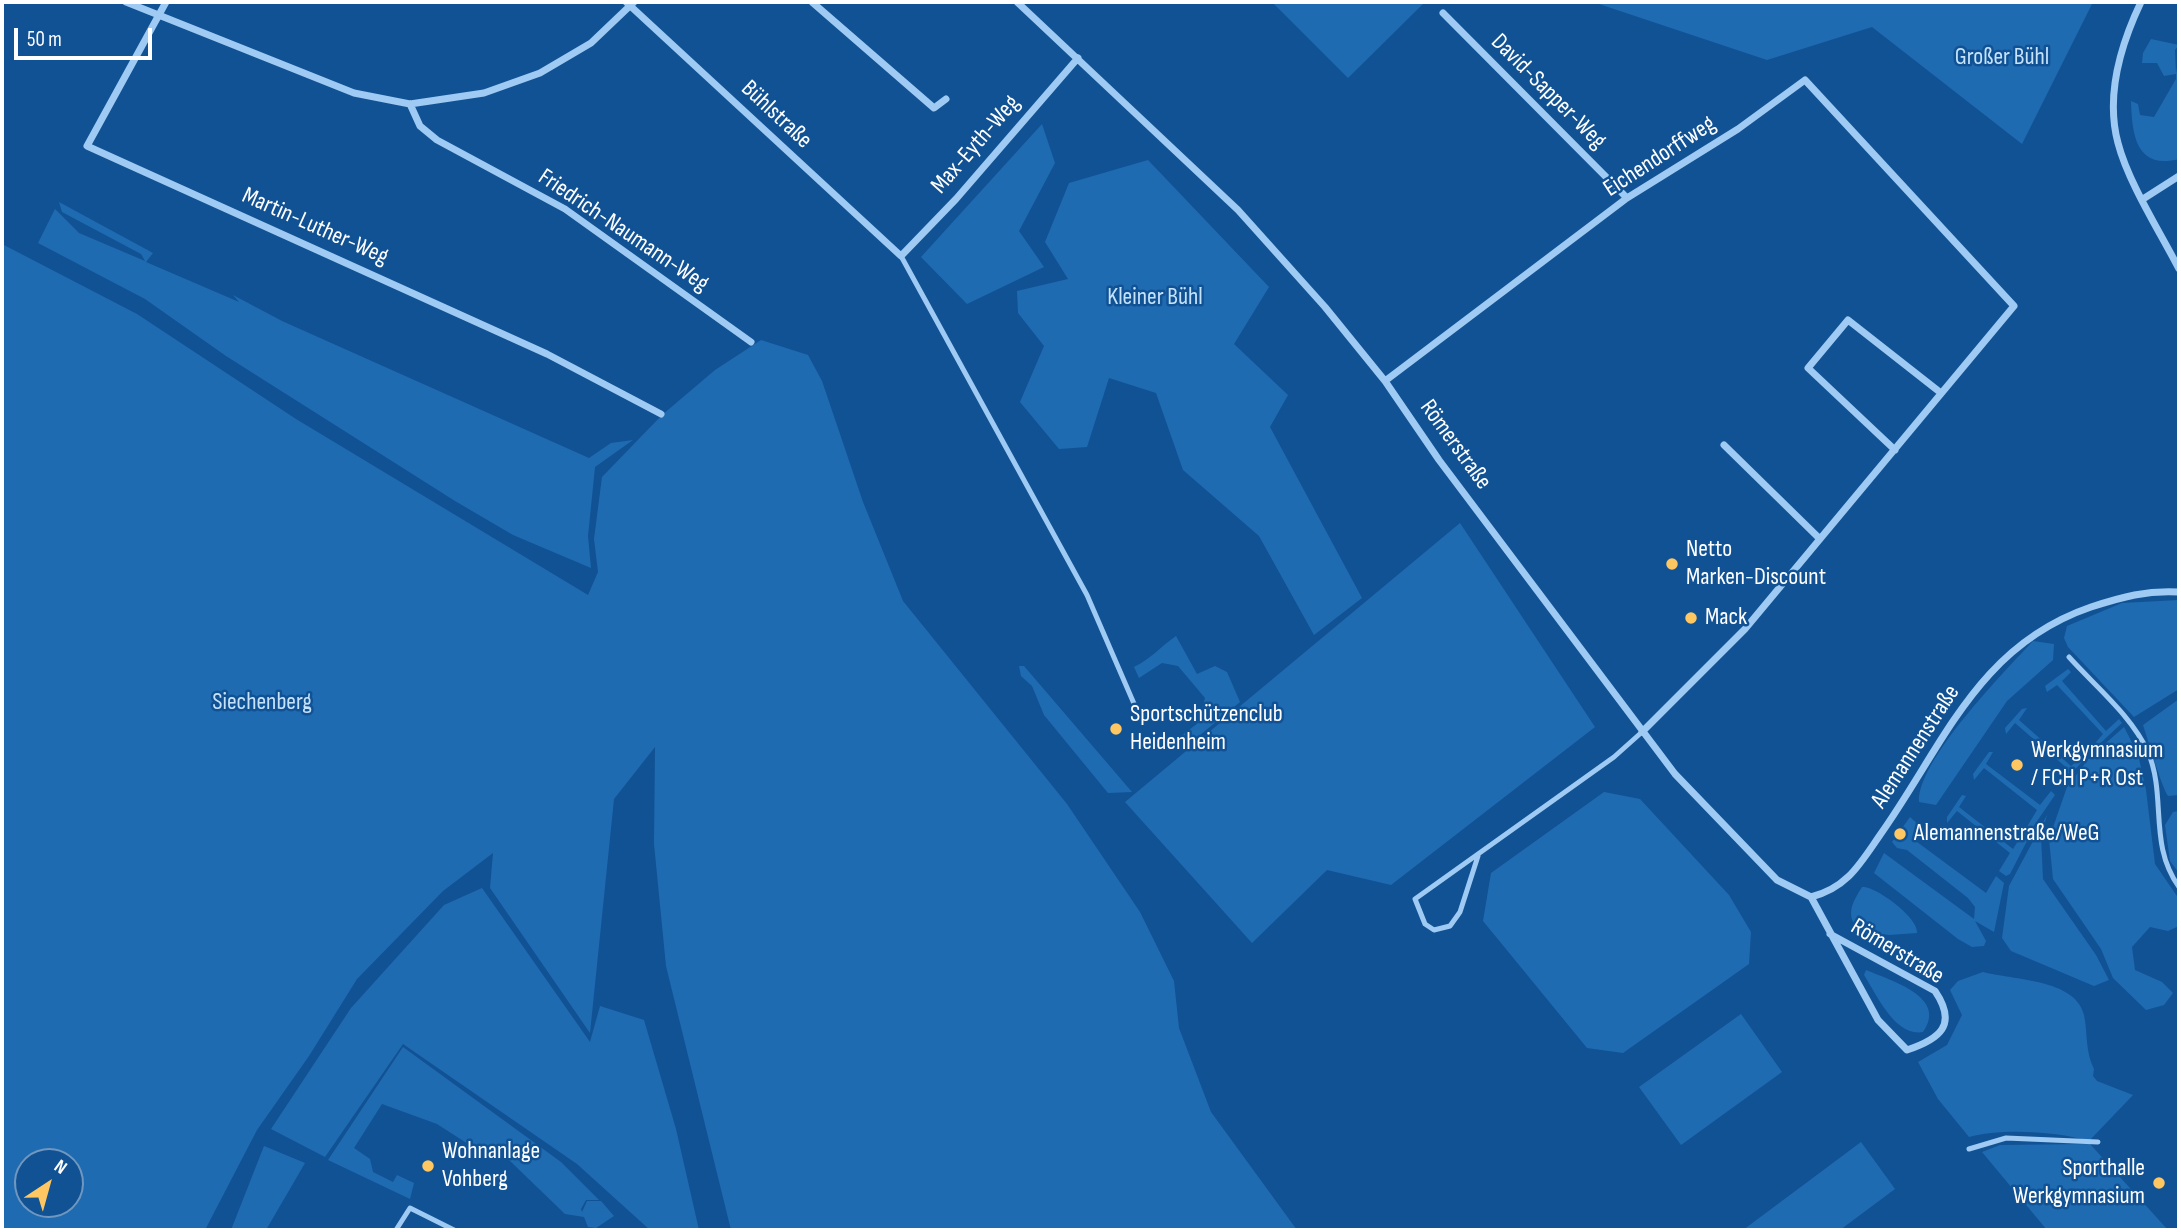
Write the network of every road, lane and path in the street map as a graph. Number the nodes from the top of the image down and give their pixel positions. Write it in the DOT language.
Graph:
graph roads {
  1 [pos="126,2"];
  2 [pos="166,2"];
  3 [pos="812,2"];
  4 [pos="1017,2"];
  5 [pos="2141,2"];
  6 [pos="630,3"];
  7 [pos="1443,13"];
  8 [pos="160,15"];
  9 [pos="1078,58"];
  10 [pos="946,99"];
  11 [pos="410,104"];
  12 [pos="2179,176"];
  13 [pos="1627,198"];
  14 [pos="2143,199"];
  15 [pos="901,256"];
  16 [pos="2179,269"];
  17 [pos="751,342"];
  18 [pos="1385,381"];
  19 [pos="1941,393"];
  20 [pos="661,414"];
  21 [pos="1724,445"];
  22 [pos="1895,450"];
  23 [pos="1820,539"];
  24 [pos="2179,592"];
  25 [pos="2069,657"];
  26 [pos="1135,706"];
  27 [pos="1642,732"];
  28 [pos="1478,856"];
  29 [pos="2179,887"];
  30 [pos="1811,897"];
  31 [pos="1830,934"];
  32 [pos="2098,1142"];
  33 [pos="1969,1149"];
  34 [pos="396,1230"];
  35 [pos="454,1230"];
  1 -- 8 [label="street"];
  2 -- 8 [label="street"];
  3 -- 10 [label="street"];
  4 -- 9 [label="street, Römerstraße"];
  5 -- 14 [label="street"];
  6 -- 11 [label="street"];
  6 -- 15 [label="street, Bühlstraße"];
  7 -- 13 [label="street, David-Sapper-Weg"];
  8 -- 11 [label="street"];
  8 -- 20 [label="street, Martin-Luther-Weg"];
  9 -- 15 [label="street, Max-Eyth-Weg"];
  9 -- 18 [label="street, Römerstraße"];
  11 -- 17 [label="street, Friedrich-Naumann-Weg"];
  12 -- 14 [label="street"];
  13 -- 18 [label="street, Eichendorffweg"];
  13 -- 19 [label="street, Eichendorffweg"];
  14 -- 16 [label="street"];
  15 -- 26 [label="lane"];
  18 -- 27 [label="street, Römerstraße"];
  19 -- 22 [label="street"];
  19 -- 22 [label="street"];
  21 -- 23 [label="street"];
  22 -- 23 [label="street"];
  23 -- 27 [label="street"];
  24 -- 30 [label="street, Alemannenstraße"];
  25 -- 29 [label="lane"];
  27 -- 28 [label="lane"];
  27 -- 30 [label="street, Römerstraße"];
  28 -- 28 [label="lane"];
  30 -- 31 [label="street, Römerstraße"];
  31 -- 31 [label="street, Römerstraße"];
  32 -- 33 [label="lane"];
  34 -- 35 [label="lane"];
}
